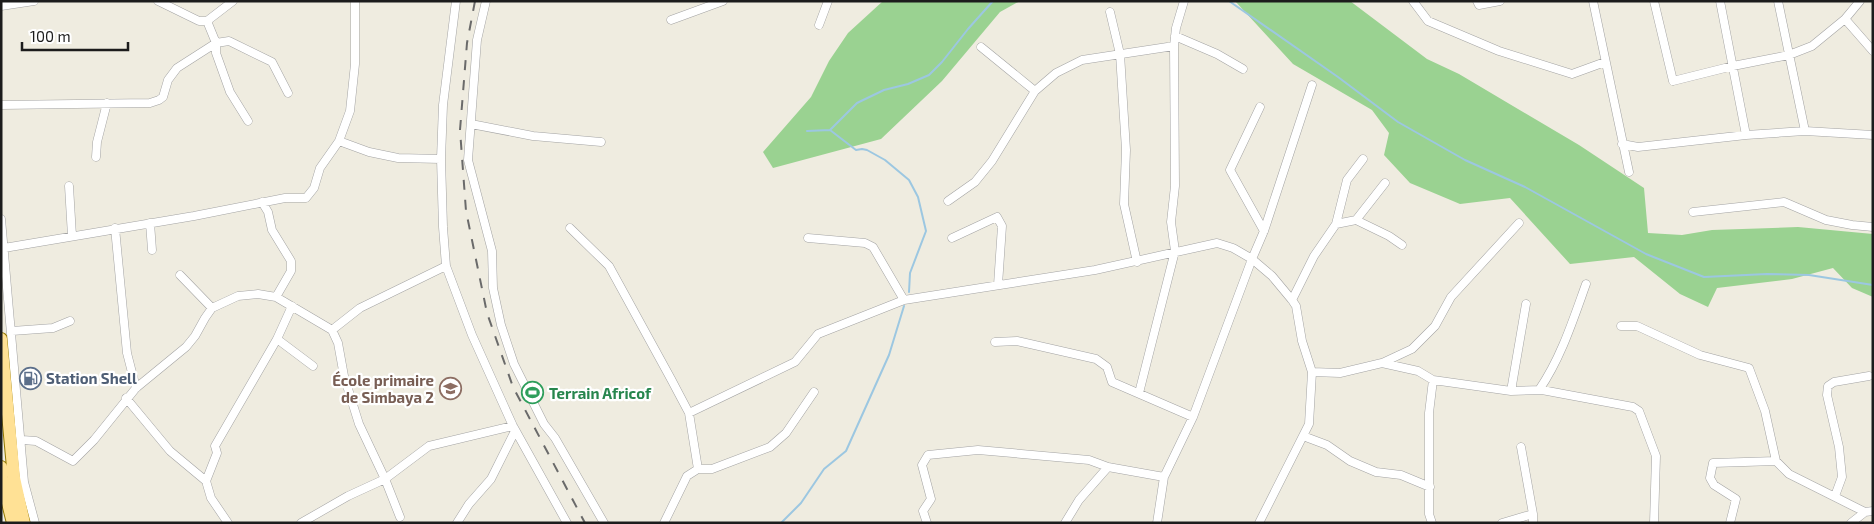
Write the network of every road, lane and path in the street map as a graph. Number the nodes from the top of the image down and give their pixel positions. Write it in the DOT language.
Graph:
graph roads {
  1 [pos="34,1"];
  2 [pos="158,1"];
  3 [pos="233,1"];
  4 [pos="355,1"];
  5 [pos="456,1"];
  6 [pos="486,1"];
  7 [pos="724,1"];
  8 [pos="828,1"];
  9 [pos="1184,1"];
  10 [pos="1413,1"];
  11 [pos="1477,1"];
  12 [pos="1500,1"];
  13 [pos="1593,1"];
  14 [pos="1654,1"];
  15 [pos="1720,1"];
  16 [pos="1778,1"];
  17 [pos="1860,1"];
  18 [pos="1,6"];
  19 [pos="1110,12"];
  20 [pos="1845,19"];
  21 [pos="670,20"];
  22 [pos="207,21"];
  23 [pos="819,25"];
  24 [pos="1175,36"];
  25 [pos="216,43"];
  26 [pos="1174,46"];
  27 [pos="981,47"];
  28 [pos="1873,51"];
  29 [pos="1120,54"];
  30 [pos="1789,55"];
  31 [pos="1605,62"];
  32 [pos="1733,66"];
  33 [pos="1243,69"];
  34 [pos="1312,85"];
  35 [pos="1035,91"];
  36 [pos="288,93"];
  37 [pos="107,103"];
  38 [pos="1,105"];
  39 [pos="1260,107"];
  40 [pos="248,121"];
  41 [pos="471,124"];
  42 [pos="1805,131"];
  43 [pos="1746,135"];
  44 [pos="1873,135"];
  45 [pos="340,141"];
  46 [pos="601,142"];
  47 [pos="1622,144"];
  48 [pos="96,158"];
  49 [pos="441,159"];
  50 [pos="1363,159"];
  51 [pos="1629,172"];
  52 [pos="1385,183"];
  53 [pos="68,186"];
  54 [pos="948,201"];
  55 [pos="262,202"];
  56 [pos="1693,212"];
  57 [pos="1,219"];
  58 [pos="1356,220"];
  59 [pos="150,223"];
  60 [pos="1519,223"];
  61 [pos="1336,224"];
  62 [pos="1873,226"];
  63 [pos="115,228"];
  64 [pos="570,228"];
  65 [pos="1264,231"];
  66 [pos="72,236"];
  67 [pos="808,238"];
  68 [pos="952,238"];
  69 [pos="1402,245"];
  70 [pos="4,248"];
  71 [pos="152,250"];
  72 [pos="1176,252"];
  73 [pos="1252,258"];
  74 [pos="1137,262"];
  75 [pos="446,266"];
  76 [pos="180,275"];
  77 [pos="1586,284"];
  78 [pos="998,285"];
  79 [pos="276,297"];
  80 [pos="904,300"];
  81 [pos="1292,300"];
  82 [pos="1526,304"];
  83 [pos="292,306"];
  84 [pos="212,308"];
  85 [pos="70,321"];
  86 [pos="1621,326"];
  87 [pos="332,330"];
  88 [pos="12,331"];
  89 [pos="1,339"];
  90 [pos="277,339"];
  91 [pos="995,342"];
  92 [pos="1382,363"];
  93 [pos="313,366"];
  94 [pos="1312,372"];
  95 [pos="1869,376"];
  96 [pos="1434,380"];
  97 [pos="136,388"];
  98 [pos="1539,390"];
  99 [pos="1511,391"];
  100 [pos="814,392"];
  101 [pos="1139,393"];
  102 [pos="126,398"];
  103 [pos="689,413"];
  104 [pos="1193,418"];
  105 [pos="514,429"];
  106 [pos="1303,436"];
  107 [pos="22,440"];
  108 [pos="1521,447"];
  109 [pos="1776,461"];
  110 [pos="1,467"];
  111 [pos="1108,468"];
  112 [pos="698,469"];
  113 [pos="1164,477"];
  114 [pos="385,479"];
  115 [pos="206,481"];
  116 [pos="1430,487"];
  117 [pos="1,493"];
  118 [pos="1835,496"];
  119 [pos="1869,511"];
  120 [pos="1533,514"];
  121 [pos="400,517"];
  122 [pos="16,522"];
  123 [pos="565,522"];
  124 [pos="35,523"];
  125 [pos="228,523"];
  126 [pos="301,523"];
  127 [pos="458,523"];
  128 [pos="604,523"];
  129 [pos="664,523"];
  130 [pos="926,523"];
  131 [pos="1065,523"];
  132 [pos="1157,523"];
  133 [pos="1259,523"];
  134 [pos="1432,523"];
  135 [pos="1502,523"];
  136 [pos="1532,523"];
  137 [pos="1654,523"];
  138 [pos="1730,523"];
  139 [pos="1851,523"];
  1 -- 18 [label="street"];
  2 -- 22 [label="street"];
  3 -- 22 [label="street"];
  4 -- 45 [label="street"];
  5 -- 49 [label="street"];
  6 -- 41 [label="street"];
  7 -- 21 [label="street"];
  8 -- 23 [label="street"];
  9 -- 24 [label="street"];
  10 -- 31 [label="street"];
  11 -- 12 [label="street"];
  13 -- 31 [label="street"];
  14 -- 32 [label="street"];
  15 -- 32 [label="street"];
  16 -- 30 [label="street"];
  17 -- 20 [label="street"];
  19 -- 29 [label="street"];
  20 -- 28 [label="street"];
  20 -- 30 [label="street"];
  22 -- 25 [label="street"];
  24 -- 26 [label="street"];
  24 -- 33 [label="street"];
  25 -- 36 [label="street"];
  25 -- 37 [label="street"];
  25 -- 40 [label="street"];
  26 -- 29 [label="street"];
  26 -- 72 [label="street"];
  27 -- 35 [label="street"];
  29 -- 35 [label="street"];
  29 -- 74 [label="street"];
  30 -- 32 [label="street"];
  30 -- 42 [label="street"];
  31 -- 47 [label="street"];
  32 -- 43 [label="street"];
  34 -- 65 [label="street"];
  35 -- 54 [label="street"];
  37 -- 38 [label="street"];
  37 -- 48 [label="street"];
  39 -- 65 [label="street"];
  41 -- 46 [label="street"];
  41 -- 128 [label="street"];
  42 -- 43 [label="street"];
  42 -- 44 [label="street"];
  43 -- 47 [label="street"];
  45 -- 49 [label="street"];
  45 -- 55 [label="street"];
  47 -- 51 [label="street"];
  49 -- 75 [label="street"];
  50 -- 61 [label="street"];
  52 -- 58 [label="street"];
  53 -- 66 [label="street"];
  55 -- 59 [label="street"];
  55 -- 79 [label="street"];
  56 -- 62 [label="street"];
  57 -- 70 [label="street"];
  58 -- 61 [label="street"];
  58 -- 69 [label="street"];
  59 -- 63 [label="street"];
  59 -- 71 [label="street"];
  60 -- 92 [label="street"];
  61 -- 81 [label="street"];
  63 -- 66 [label="street"];
  63 -- 97 [label="street"];
  64 -- 103 [label="street"];
  65 -- 73 [label="street"];
  66 -- 70 [label="street"];
  67 -- 80 [label="street"];
  68 -- 78 [label="street"];
  70 -- 88 [label="street"];
  72 -- 73 [label="street"];
  72 -- 74 [label="street"];
  72 -- 101 [label="street"];
  73 -- 81 [label="street"];
  73 -- 104 [label="street"];
  74 -- 78 [label="street"];
  75 -- 87 [label="street"];
  75 -- 105 [label="street"];
  76 -- 84 [label="street"];
  77 -- 98 [label="street"];
  78 -- 80 [label="street"];
  79 -- 83 [label="street"];
  79 -- 84 [label="street"];
  80 -- 103 [label="street"];
  81 -- 94 [label="street"];
  82 -- 99 [label="street"];
  83 -- 87 [label="street"];
  83 -- 90 [label="street"];
  84 -- 97 [label="street"];
  85 -- 88 [label="street"];
  86 -- 109 [label="street"];
  87 -- 114 [label="street"];
  88 -- 107 [label="street"];
  89 -- 122 [label="main road"];
  90 -- 93 [label="street"];
  90 -- 115 [label="street"];
  91 -- 101 [label="street"];
  92 -- 94 [label="street"];
  92 -- 96 [label="street"];
  94 -- 106 [label="street"];
  95 -- 118 [label="street"];
  96 -- 99 [label="street"];
  96 -- 116 [label="street"];
  97 -- 102 [label="street"];
  98 -- 99 [label="street"];
  98 -- 137 [label="street"];
  100 -- 112 [label="street"];
  101 -- 104 [label="street"];
  102 -- 107 [label="street"];
  102 -- 115 [label="street"];
  103 -- 112 [label="street"];
  104 -- 113 [label="street"];
  105 -- 114 [label="street"];
  105 -- 123 [label="street"];
  105 -- 127 [label="street"];
  106 -- 116 [label="street"];
  106 -- 133 [label="street"];
  107 -- 124 [label="street"];
  108 -- 120 [label="street"];
  109 -- 118 [label="street"];
  109 -- 138 [label="street"];
  110 -- 122 [label="main road"];
  111 -- 113 [label="street"];
  111 -- 130 [label="street"];
  111 -- 131 [label="street"];
  112 -- 129 [label="street"];
  113 -- 132 [label="street"];
  114 -- 121 [label="street"];
  114 -- 126 [label="street"];
  115 -- 125 [label="street"];
  116 -- 134 [label="street"];
  117 -- 122 [label="street"];
  118 -- 119 [label="street"];
  119 -- 139 [label="street"];
  120 -- 135 [label="street"];
  120 -- 136 [label="street"];
}
